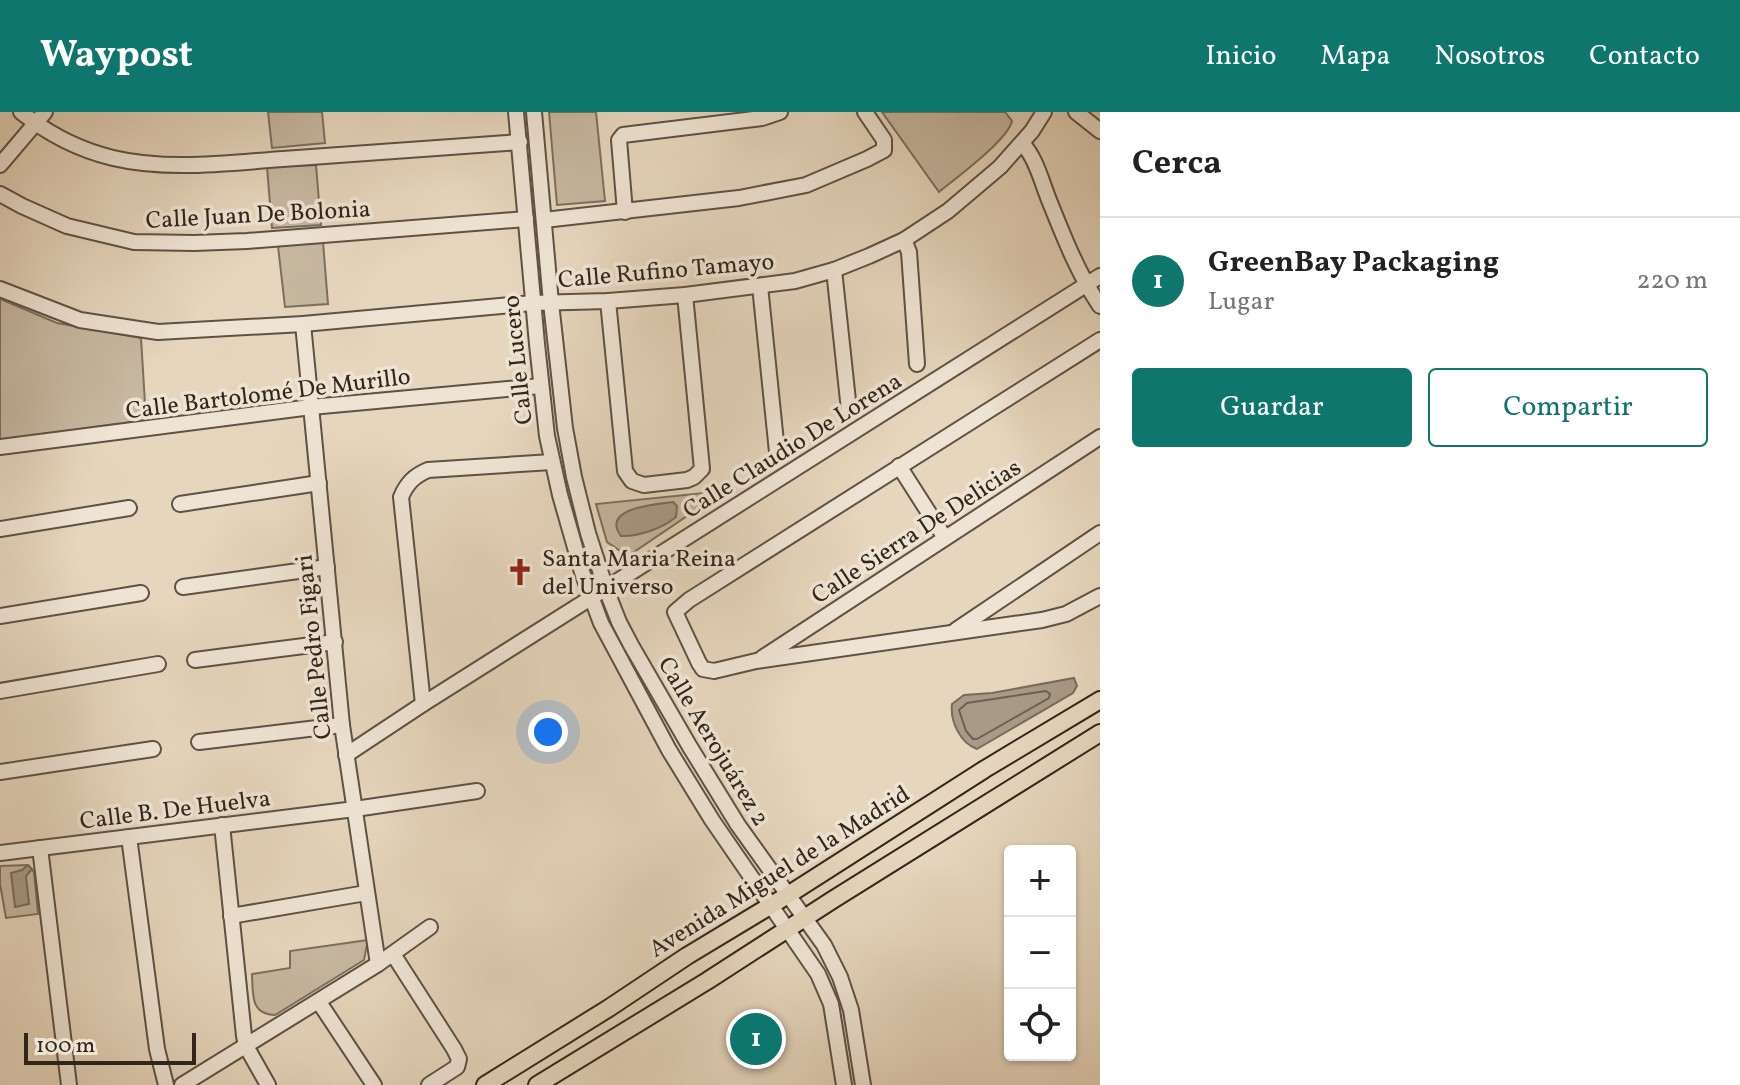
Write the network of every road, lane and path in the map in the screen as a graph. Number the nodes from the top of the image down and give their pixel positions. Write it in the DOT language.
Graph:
graph roads {
  1 [pos="21,112"];
  2 [pos="516,112"];
  3 [pos="534,112"];
  4 [pos="780,112"];
  5 [pos="865,112"];
  6 [pos="1044,112"];
  7 [pos="1076,112"];
  8 [pos="40,118"];
  9 [pos="1100,131"];
  10 [pos="520,142"];
  11 [pos="1022,143"];
  12 [pos="0,165"];
  13 [pos="0,194"];
  14 [pos="625,212"];
  15 [pos="526,219"];
  16 [pos="544,220"];
  17 [pos="904,240"];
  18 [pos="834,270"];
  19 [pos="1100,276"];
  20 [pos="1086,285"];
  21 [pos="760,286"];
  22 [pos="0,289"];
  23 [pos="685,295"];
  24 [pos="608,301"];
  25 [pos="533,303"];
  26 [pos="551,303"];
  27 [pos="1100,306"];
  28 [pos="303,324"];
  29 [pos="1100,340"];
  30 [pos="917,364"];
  31 [pos="541,386"];
  32 [pos="311,407"];
  33 [pos="849,410"];
  34 [pos="1100,437"];
  35 [pos="0,447"];
  36 [pos="777,452"];
  37 [pos="552,462"];
  38 [pos="899,466"];
  39 [pos="319,483"];
  40 [pos="180,504"];
  41 [pos="129,508"];
  42 [pos="0,529"];
  43 [pos="945,538"];
  44 [pos="1098,539"];
  45 [pos="327,567"];
  46 [pos="183,587"];
  47 [pos="606,589"];
  48 [pos="141,593"];
  49 [pos="1100,596"];
  50 [pos="592,598"];
  51 [pos="0,616"];
  52 [pos="952,633"];
  53 [pos="335,642"];
  54 [pos="195,660"];
  55 [pos="756,661"];
  56 [pos="158,664"];
  57 [pos="0,691"];
  58 [pos="1100,700"];
  59 [pos="423,704"];
  60 [pos="342,725"];
  61 [pos="1100,733"];
  62 [pos="199,742"];
  63 [pos="153,749"];
  64 [pos="346,755"];
  65 [pos="0,772"];
  66 [pos="477,791"];
  67 [pos="355,809"];
  68 [pos="222,825"];
  69 [pos="129,837"];
  70 [pos="40,848"];
  71 [pos="0,853"];
  72 [pos="366,893"];
  73 [pos="788,895"];
  74 [pos="770,906"];
  75 [pos="231,916"];
  76 [pos="805,918"];
  77 [pos="430,927"];
  78 [pos="787,930"];
  79 [pos="824,945"];
  80 [pos="393,954"];
  81 [pos="807,955"];
  82 [pos="378,964"];
  83 [pos="319,1002"];
  84 [pos="246,1046"];
  85 [pos="69,1085"];
  86 [pos="166,1085"];
  87 [pos="182,1085"];
  88 [pos="268,1085"];
  89 [pos="374,1085"];
  90 [pos="429,1085"];
  91 [pos="485,1085"];
  92 [pos="537,1085"];
  93 [pos="844,1085"];
  94 [pos="863,1085"];
  1 -- 8 [label="street"];
  2 -- 10 [label="street, Calle Lucero"];
  3 -- 16 [label="street, Calle Lucero"];
  4 -- 14 [label="street"];
  5 -- 14 [label="street"];
  6 -- 11 [label="street, Calle Rufino Tamayo"];
  7 -- 9 [label="street"];
  8 -- 10 [label="street"];
  8 -- 12 [label="street"];
  10 -- 15 [label="street, Calle Lucero"];
  11 -- 17 [label="street, Calle Rufino Tamayo"];
  11 -- 20 [label="street"];
  13 -- 15 [label="street, Calle Juan De Bolonia"];
  14 -- 16 [label="street"];
  15 -- 25 [label="street, Calle Lucero"];
  16 -- 26 [label="street, Calle Lucero"];
  17 -- 18 [label="street, Calle Rufino Tamayo"];
  17 -- 30 [label="street"];
  18 -- 21 [label="street, Calle Rufino Tamayo"];
  18 -- 33 [label="street"];
  19 -- 20 [label="street, Calle Claudio De Lorena"];
  20 -- 27 [label="street"];
  20 -- 47 [label="street, Calle Claudio De Lorena"];
  21 -- 23 [label="street, Calle Rufino Tamayo"];
  21 -- 36 [label="street"];
  22 -- 28 [label="street, Calle Rufino Tamayo"];
  23 -- 24 [label="street, Calle Rufino Tamayo"];
  23 -- 24 [label="street"];
  24 -- 26 [label="street, Calle Rufino Tamayo"];
  25 -- 26 [label="street, Calle Rufino Tamayo"];
  25 -- 28 [label="street, Calle Rufino Tamayo"];
  25 -- 31 [label="street, Calle Lucero"];
  26 -- 47 [label="street, Calle Lucero"];
  28 -- 32 [label="street, Calle Pedro Figari"];
  29 -- 38 [label="street"];
  31 -- 32 [label="street, Calle Bartolomé De Murillo"];
  31 -- 37 [label="street, Calle Lucero"];
  32 -- 35 [label="street, Calle Bartolomé De Murillo"];
  32 -- 39 [label="street, Calle Pedro Figari"];
  34 -- 43 [label="street, Calle Sierra De Delicias"];
  37 -- 50 [label="street, Calle Lucero"];
  37 -- 59 [label="street"];
  38 -- 43 [label="street"];
  38 -- 55 [label="street"];
  39 -- 40 [label="street"];
  39 -- 45 [label="street, Calle Pedro Figari"];
  41 -- 42 [label="street"];
  43 -- 55 [label="street, Calle Sierra De Delicias"];
  44 -- 52 [label="street"];
  45 -- 46 [label="street"];
  45 -- 53 [label="street, Calle Pedro Figari"];
  47 -- 50 [label="street, Calle Claudio De Lorena"];
  47 -- 73 [label="street, Calle Aerojuárez 2"];
  48 -- 51 [label="street"];
  49 -- 52 [label="street"];
  50 -- 59 [label="street, Calle Claudio De Lorena"];
  50 -- 74 [label="street, Calle Aerojuárez 2"];
  52 -- 55 [label="street"];
  53 -- 54 [label="street"];
  53 -- 60 [label="street, Calle Pedro Figari"];
  56 -- 57 [label="street"];
  58 -- 73 [label="main road, Avenida Miguel de la Madrid"];
  59 -- 64 [label="street, Calle Claudio De Lorena"];
  60 -- 62 [label="street"];
  60 -- 64 [label="street, Calle Pedro Figari"];
  61 -- 76 [label="main road"];
  63 -- 65 [label="street"];
  64 -- 67 [label="street, Calle Pedro Figari"];
  66 -- 67 [label="street, Calle B. De Huelva"];
  67 -- 68 [label="street, Calle B. De Huelva"];
  67 -- 72 [label="street, Calle Pedro Figari"];
  68 -- 69 [label="street, Calle B. De Huelva"];
  68 -- 75 [label="street"];
  69 -- 70 [label="street, Calle B. De Huelva"];
  69 -- 86 [label="street"];
  70 -- 71 [label="street, Calle B. De Huelva"];
  70 -- 85 [label="street"];
  72 -- 75 [label="street"];
  72 -- 82 [label="street, Calle Pedro Figari"];
  73 -- 74 [label="main road, Avenida Miguel de la Madrid"];
  73 -- 76 [label="street, Calle Aerojuárez 2"];
  74 -- 78 [label="street, Calle Aerojuárez 2"];
  74 -- 91 [label="main road, Avenida Miguel de la Madrid"];
  75 -- 84 [label="street"];
  76 -- 78 [label="main road"];
  76 -- 79 [label="street, Calle Aerojuárez 2"];
  77 -- 80 [label="street"];
  78 -- 81 [label="street, Calle Aerojuárez 2"];
  78 -- 92 [label="main road"];
  79 -- 81 [label="street"];
  79 -- 94 [label="street, Calle Aerojuárez 2"];
  80 -- 82 [label="street"];
  80 -- 90 [label="street"];
  81 -- 93 [label="street, Calle Aerojuárez 2"];
  82 -- 83 [label="street"];
  83 -- 84 [label="street"];
  83 -- 89 [label="street"];
  84 -- 87 [label="street"];
  84 -- 88 [label="street"];
}
